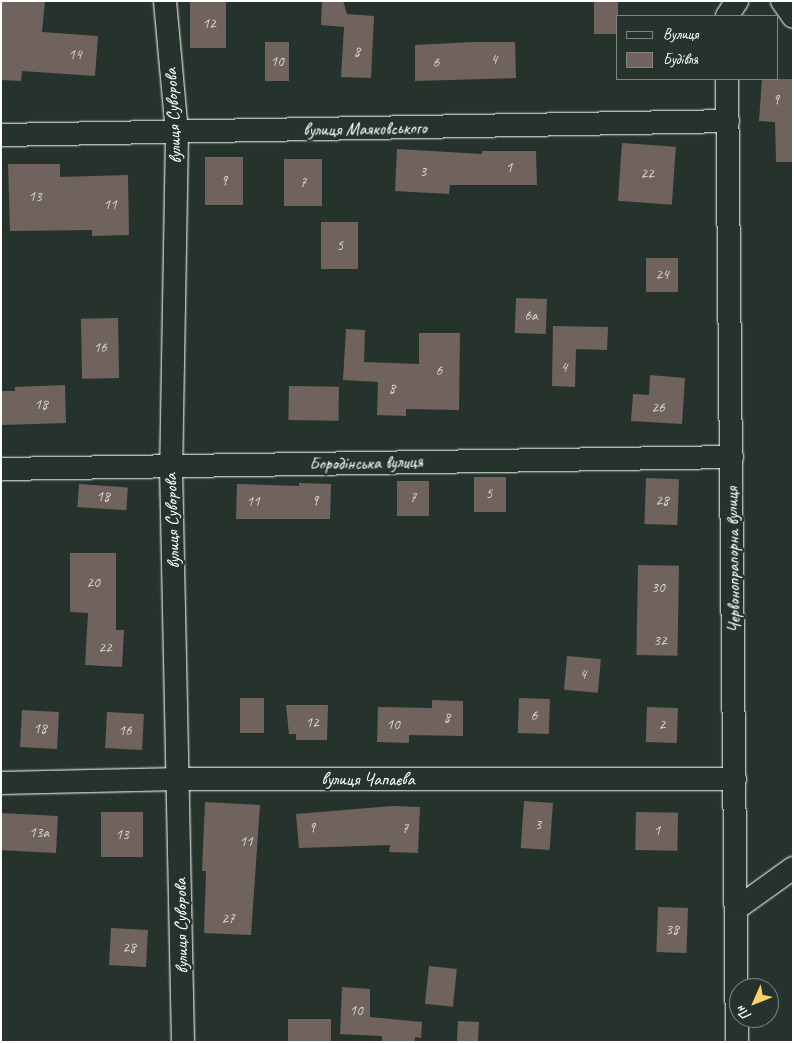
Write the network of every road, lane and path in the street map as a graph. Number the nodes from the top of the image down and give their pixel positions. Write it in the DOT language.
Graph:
graph roads {
  1 [pos="165,1"];
  2 [pos="726,1"];
  3 [pos="737,1"];
  4 [pos="726,15"];
  5 [pos="727,15"];
  6 [pos="727,80"];
  7 [pos="728,121"];
  8 [pos="177,133"];
  9 [pos="1,135"];
  10 [pos="732,457"];
  11 [pos="171,466"];
  12 [pos="1,469"];
  13 [pos="180,779"];
  14 [pos="735,779"];
  15 [pos="1,783"];
  16 [pos="793,868"];
  17 [pos="736,909"];
  18 [pos="183,1042"];
  19 [pos="737,1042"];
  1 -- 8 [label="street, вулиця Суворова"];
  2 -- 4 [label="street"];
  3 -- 5 [label="street"];
  6 -- 7 [label="street, Червонопрапорна вулиця"];
  7 -- 8 [label="street, вулиця Маяковського"];
  7 -- 10 [label="street, Червонопрапорна вулиця"];
  8 -- 9 [label="street, вулиця Маяковського"];
  8 -- 11 [label="street, вулиця Суворова"];
  10 -- 11 [label="street, Бородінська вулиця"];
  10 -- 14 [label="street, Червонопрапорна вулиця"];
  11 -- 12 [label="street, Бородінська вулиця"];
  11 -- 13 [label="street, вулиця Суворова"];
  13 -- 14 [label="street, вулиця Чапаєва"];
  13 -- 15 [label="street, вулиця Чапаєва"];
  13 -- 18 [label="street, вулиця Суворова"];
  14 -- 17 [label="street, Червонопрапорна вулиця"];
  16 -- 17 [label="street"];
  17 -- 19 [label="street, Червонопрапорна вулиця"];
}
